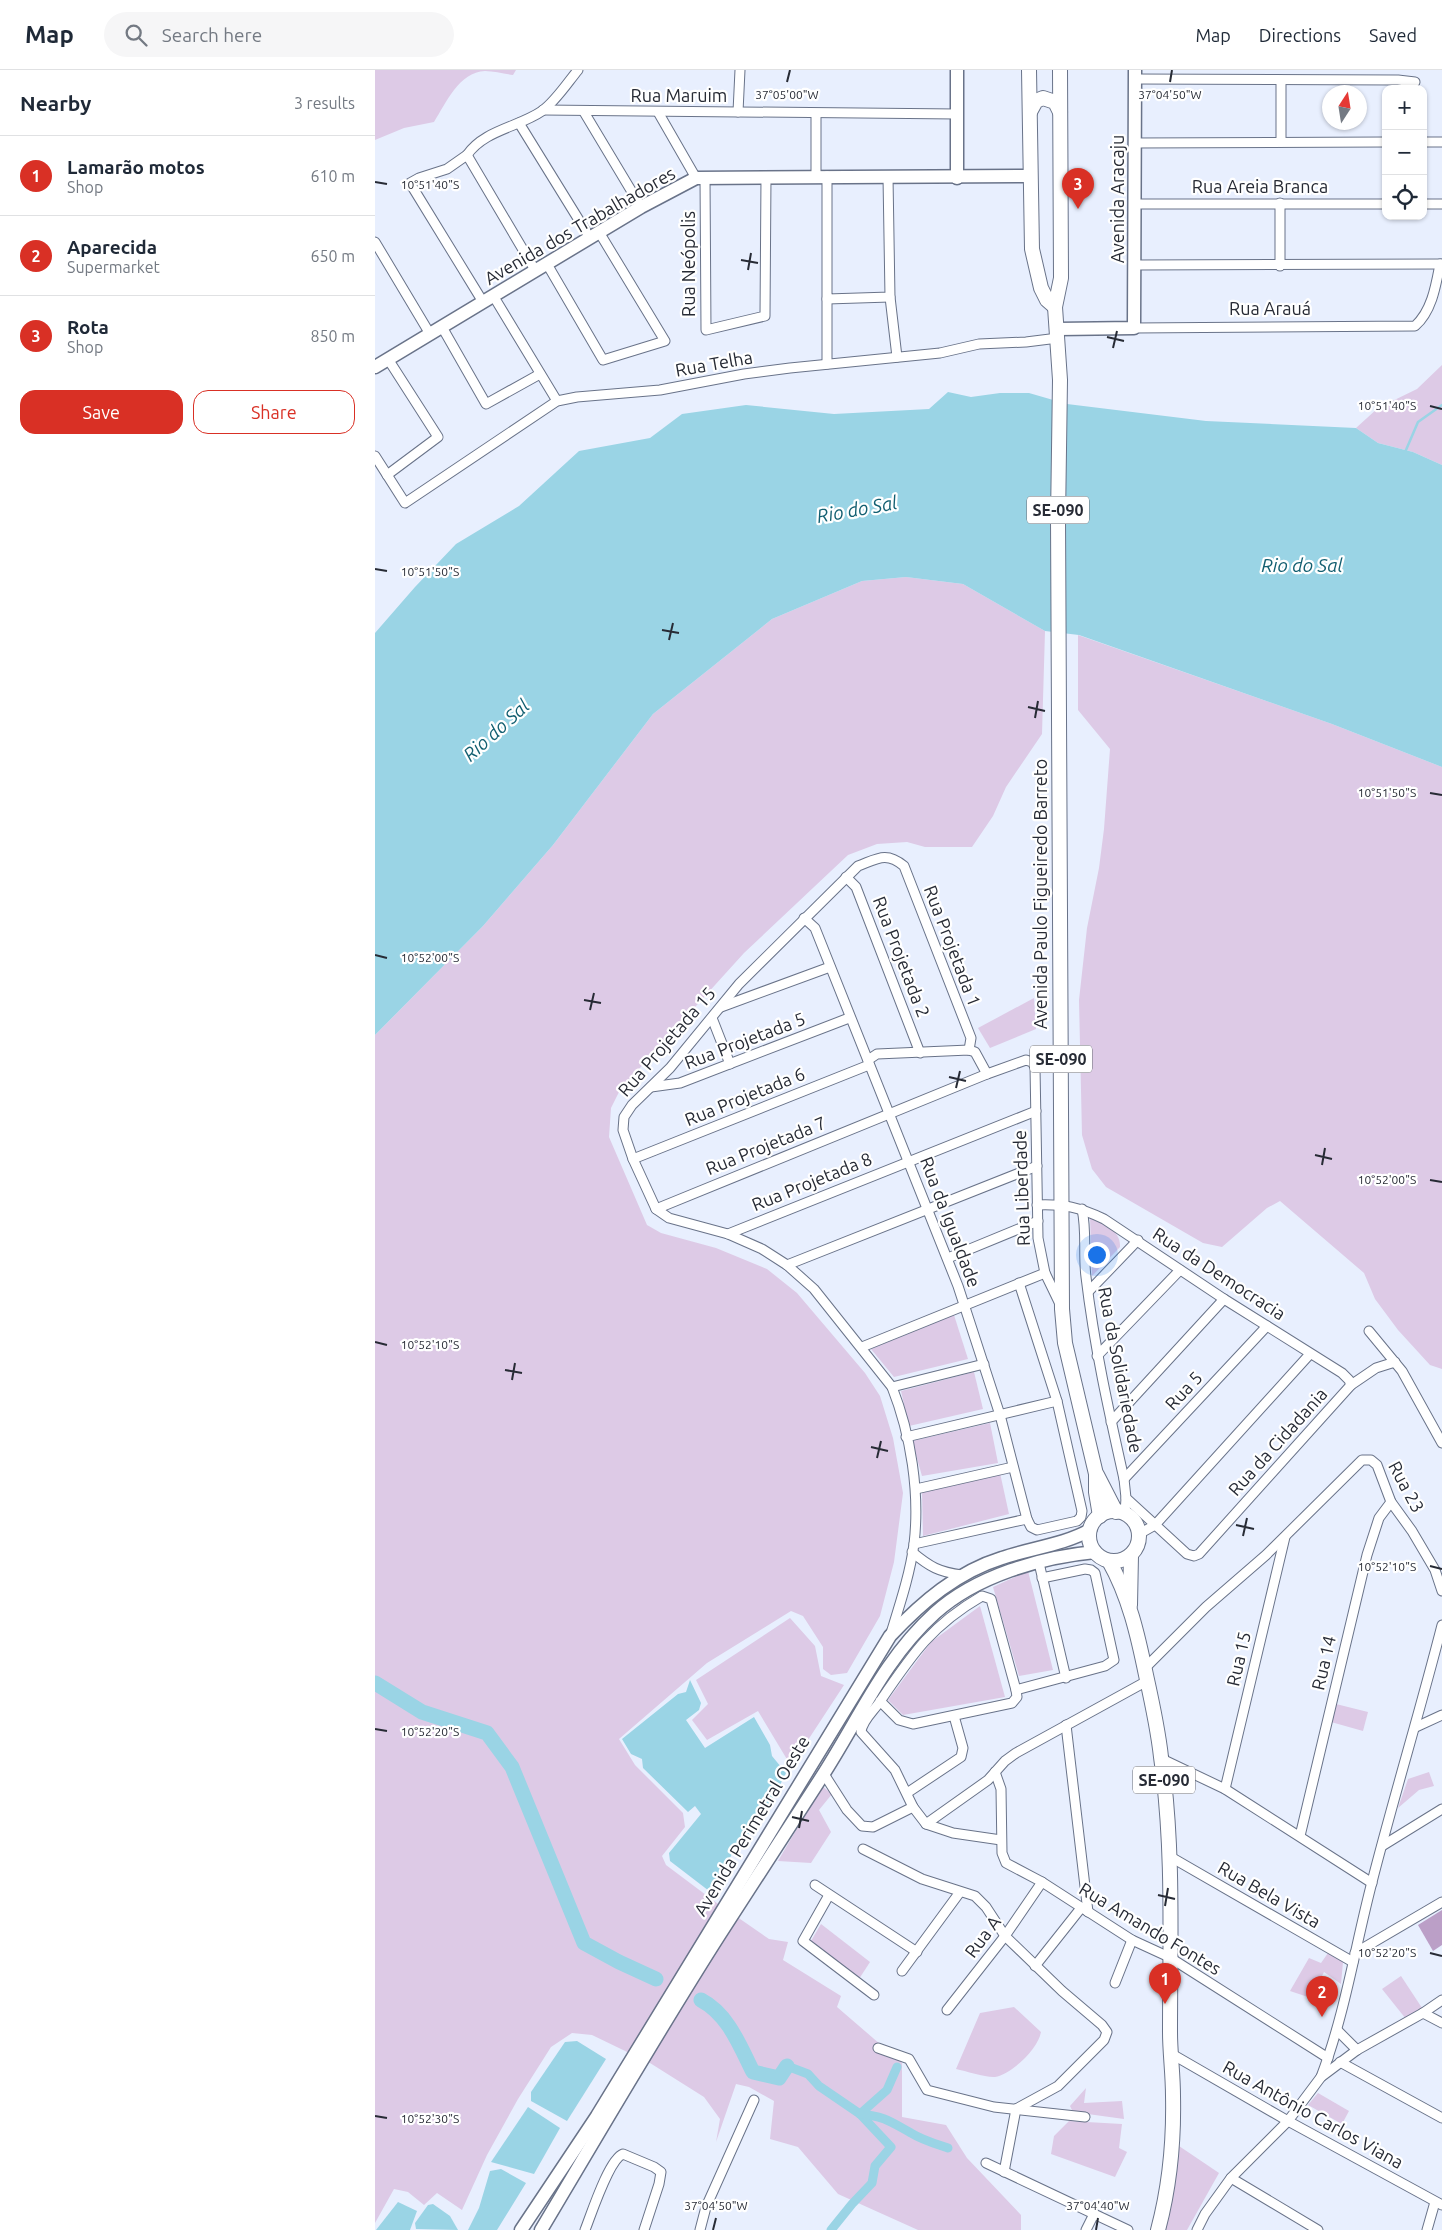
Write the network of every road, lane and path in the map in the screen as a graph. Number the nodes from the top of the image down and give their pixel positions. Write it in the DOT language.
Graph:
graph roads {
  1 [pos="578,70"];
  2 [pos="740,70"];
  3 [pos="957,70"];
  4 [pos="1029,70"];
  5 [pos="1060,70"];
  6 [pos="1381,70"];
  7 [pos="1135,75"];
  8 [pos="1281,80"];
  9 [pos="1381,80"];
  10 [pos="1415,82"];
  11 [pos="543,110"];
  12 [pos="584,112"];
  13 [pos="658,112"];
  14 [pos="739,112"];
  15 [pos="1029,112"];
  16 [pos="1060,112"];
  17 [pos="816,114"];
  18 [pos="957,114"];
  19 [pos="519,123"];
  20 [pos="1281,142"];
  21 [pos="1382,142"];
  22 [pos="1427,142"];
  23 [pos="1442,142"];
  24 [pos="1135,143"];
  25 [pos="467,155"];
  26 [pos="821,176"];
  27 [pos="1030,176"];
  28 [pos="766,177"];
  29 [pos="889,177"];
  30 [pos="700,178"];
  31 [pos="957,178"];
  32 [pos="1280,203"];
  33 [pos="1134,204"];
  34 [pos="1382,204"];
  35 [pos="1427,204"];
  36 [pos="1442,204"];
  37 [pos="641,207"];
  38 [pos="594,235"];
  39 [pos="375,242"];
  40 [pos="1032,249"];
  41 [pos="1060,252"];
  42 [pos="1441,264"];
  43 [pos="1135,265"];
  44 [pos="1281,266"];
  45 [pos="541,267"];
  46 [pos="890,297"];
  47 [pos="827,298"];
  48 [pos="489,300"];
  49 [pos="1055,307"];
  50 [pos="442,327"];
  51 [pos="1134,328"];
  52 [pos="1058,333"];
  53 [pos="430,334"];
  54 [pos="897,357"];
  55 [pos="379,363"];
  56 [pos="827,364"];
  57 [pos="540,374"];
  58 [pos="557,401"];
  59 [pos="375,456"];
  60 [pos="387,475"];
  61 [pos="894,858"];
  62 [pos="846,877"];
  63 [pos="804,918"];
  64 [pos="830,967"];
  65 [pos="720,1007"];
  66 [pos="712,1018"];
  67 [pos="849,1018"];
  68 [pos="969,1050"];
  69 [pos="920,1053"];
  70 [pos="868,1062"];
  71 [pos="1032,1062"];
  72 [pos="730,1064"];
  73 [pos="987,1074"];
  74 [pos="651,1087"];
  75 [pos="1036,1111"];
  76 [pos="889,1113"];
  77 [pos="633,1159"];
  78 [pos="909,1161"];
  79 [pos="1037,1166"];
  80 [pos="1061,1204"];
  81 [pos="1037,1205"];
  82 [pos="656,1209"];
  83 [pos="1082,1209"];
  84 [pos="927,1210"];
  85 [pos="1038,1221"];
  86 [pos="728,1234"];
  87 [pos="1138,1240"];
  88 [pos="948,1258"];
  89 [pos="787,1265"];
  90 [pos="1180,1270"];
  91 [pos="1045,1273"];
  92 [pos="1019,1283"];
  93 [pos="1089,1291"];
  94 [pos="1224,1299"];
  95 [pos="965,1306"];
  96 [pos="1062,1309"];
  97 [pos="1267,1326"];
  98 [pos="1369,1331"];
  99 [pos="862,1347"];
  100 [pos="1310,1354"];
  101 [pos="1097,1356"];
  102 [pos="1395,1362"];
  103 [pos="985,1364"];
  104 [pos="1351,1385"];
  105 [pos="892,1387"];
  106 [pos="1057,1401"];
  107 [pos="1000,1415"];
  108 [pos="1111,1422"];
  109 [pos="906,1438"];
  110 [pos="1442,1443"];
  111 [pos="1013,1467"];
  112 [pos="1096,1474"];
  113 [pos="1124,1479"];
  114 [pos="916,1489"];
  115 [pos="1126,1498"];
  116 [pos="1391,1502"];
  117 [pos="1121,1512"];
  118 [pos="1100,1516"];
  119 [pos="1029,1523"];
  120 [pos="1155,1525"];
  121 [pos="1090,1530"];
  122 [pos="1139,1534"];
  123 [pos="1285,1537"];
  124 [pos="913,1548"];
  125 [pos="1095,1552"];
  126 [pos="1131,1555"];
  127 [pos="1109,1561"];
  128 [pos="1039,1563"];
  129 [pos="962,1575"];
  130 [pos="1042,1578"];
  131 [pos="1442,1591"];
  132 [pos="1130,1606"];
  133 [pos="1442,1625"];
  134 [pos="890,1636"];
  135 [pos="1146,1674"];
  136 [pos="1066,1678"];
  137 [pos="1016,1690"];
  138 [pos="880,1701"];
  139 [pos="1442,1715"];
  140 [pos="954,1716"];
  141 [pos="1066,1724"];
  142 [pos="1416,1727"];
  143 [pos="1162,1759"];
  144 [pos="995,1772"];
  145 [pos="824,1774"];
  146 [pos="1225,1789"];
  147 [pos="907,1793"];
  148 [pos="913,1807"];
  149 [pos="1442,1809"];
  150 [pos="926,1824"];
  151 [pos="1300,1836"];
  152 [pos="1001,1840"];
  153 [pos="1382,1846"];
  154 [pos="863,1848"];
  155 [pos="1169,1856"];
  156 [pos="1042,1882"];
  157 [pos="1372,1883"];
  158 [pos="815,1885"];
  159 [pos="960,1892"];
  160 [pos="829,1895"];
  161 [pos="1442,1902"];
  162 [pos="1085,1910"];
  163 [pos="1005,1936"];
  164 [pos="1132,1940"];
  165 [pos="917,1952"];
  166 [pos="1169,1957"];
  167 [pos="1354,1957"];
  168 [pos="1035,1966"];
  169 [pos="902,1971"];
  170 [pos="1115,1983"];
  171 [pos="874,1995"];
  172 [pos="1442,2000"];
  173 [pos="947,2010"];
  174 [pos="1423,2013"];
  175 [pos="1442,2023"];
  176 [pos="1337,2030"];
  177 [pos="878,2048"];
  178 [pos="1357,2050"];
  179 [pos="1170,2053"];
  180 [pos="1328,2058"];
  181 [pos="1340,2062"];
  182 [pos="1321,2077"];
  183 [pos="754,2100"];
  184 [pos="1016,2109"];
  185 [pos="1085,2116"];
  186 [pos="1442,2118"];
  187 [pos="1288,2121"];
  188 [pos="986,2163"];
  189 [pos="1004,2172"];
  190 [pos="1231,2178"];
  191 [pos="1439,2203"];
  192 [pos="1094,2214"];
  193 [pos="1428,2226"];
  194 [pos="521,2230"];
  195 [pos="541,2230"];
  196 [pos="585,2230"];
  197 [pos="644,2230"];
  198 [pos="700,2230"];
  199 [pos="1086,2230"];
  200 [pos="1128,2230"];
  201 [pos="1157,2230"];
  202 [pos="1197,2230"];
  203 [pos="1318,2230"];
  204 [pos="1419,2230"];
  1 -- 11 [label="street"];
  2 -- 14 [label="street"];
  3 -- 18 [label="main road"];
  4 -- 15 [label="main road, SE-090"];
  5 -- 16 [label="main road, SE-090"];
  6 -- 9 [label="street"];
  7 -- 8 [label="street"];
  7 -- 24 [label="main road, Avenida Aracaju"];
  8 -- 9 [label="street"];
  8 -- 20 [label="street"];
  9 -- 10 [label="street"];
  11 -- 12 [label="street, Rua Maruim"];
  11 -- 19 [label="street"];
  12 -- 13 [label="street, Rua Maruim"];
  12 -- 37 [label="street"];
  13 -- 14 [label="street, Rua Maruim"];
  13 -- 30 [label="street"];
  14 -- 17 [label="street, Rua Maruim"];
  15 -- 16 [label="main road"];
  15 -- 27 [label="main road, SE-090"];
  16 -- 41 [label="main road, SE-090"];
  17 -- 18 [label="street, Rua Maruim"];
  17 -- 26 [label="street"];
  18 -- 31 [label="main road"];
  19 -- 25 [label="street"];
  19 -- 38 [label="street"];
  20 -- 21 [label="street"];
  20 -- 24 [label="street"];
  22 -- 23 [label="street"];
  24 -- 33 [label="main road, Avenida Aracaju"];
  25 -- 45 [label="street"];
  25 -- 48 [label="street"];
  26 -- 28 [label="main road, Avenida dos Trabalhadores"];
  26 -- 29 [label="main road, Avenida dos Trabalhadores"];
  26 -- 47 [label="street"];
  27 -- 31 [label="main road, Avenida dos Trabalhadores"];
  27 -- 40 [label="main road, SE-090"];
  28 -- 30 [label="main road, Avenida dos Trabalhadores"];
  28 -- 30 [label="street, Rua Neópolis"];
  29 -- 31 [label="main road, Avenida dos Trabalhadores"];
  29 -- 46 [label="street"];
  30 -- 37 [label="main road, Avenida dos Trabalhadores"];
  32 -- 33 [label="street, Rua Areia Branca"];
  32 -- 34 [label="street, Rua Areia Branca"];
  32 -- 44 [label="street"];
  33 -- 43 [label="main road, Avenida Aracaju"];
  35 -- 36 [label="street"];
  37 -- 38 [label="main road, Avenida dos Trabalhadores"];
  38 -- 45 [label="main road, Avenida dos Trabalhadores"];
  38 -- 45 [label="street"];
  39 -- 53 [label="street"];
  40 -- 41 [label="main road"];
  40 -- 49 [label="main road, SE-090"];
  41 -- 49 [label="main road, SE-090"];
  42 -- 44 [label="street, Rua Arauá"];
  42 -- 51 [label="street, Rua Arauá"];
  43 -- 44 [label="street, Rua Arauá"];
  43 -- 51 [label="main road, Avenida Aracaju"];
  45 -- 48 [label="main road, Avenida dos Trabalhadores"];
  46 -- 47 [label="street"];
  46 -- 54 [label="street"];
  47 -- 56 [label="street"];
  48 -- 50 [label="main road, Avenida dos Trabalhadores"];
  48 -- 57 [label="street"];
  49 -- 52 [label="main road, SE-090"];
  50 -- 53 [label="main road, Avenida dos Trabalhadores"];
  50 -- 57 [label="street"];
  51 -- 52 [label="main road, Rua Arauá"];
  52 -- 54 [label="street, Rua Telha"];
  52 -- 80 [label="main road, Avenida Paulo Figueiredo Barreto / SE-090"];
  53 -- 55 [label="main road, Avenida dos Trabalhadores"];
  54 -- 56 [label="street, Rua Telha"];
  55 -- 60 [label="street"];
  56 -- 58 [label="street, Rua Telha"];
  57 -- 58 [label="street"];
  58 -- 60 [label="street, Rua Telha"];
  59 -- 60 [label="street"];
  61 -- 62 [label="street, Rua Projetada 15"];
  61 -- 68 [label="street, Rua Projetada 1"];
  62 -- 63 [label="street, Rua Projetada 15"];
  62 -- 69 [label="street, Rua Projetada 2"];
  63 -- 64 [label="street, Rua da Igualdade"];
  63 -- 65 [label="street, Rua Projetada 15"];
  64 -- 65 [label="street"];
  64 -- 67 [label="street, Rua da Igualdade"];
  65 -- 66 [label="street, Rua Projetada 15"];
  66 -- 72 [label="street"];
  66 -- 74 [label="street, Rua Projetada 15"];
  67 -- 70 [label="street, Rua da Igualdade"];
  67 -- 72 [label="street, Rua Projetada 5"];
  68 -- 69 [label="street"];
  68 -- 73 [label="street"];
  69 -- 70 [label="street"];
  70 -- 76 [label="street, Rua da Igualdade"];
  70 -- 77 [label="street, Rua Projetada 6"];
  71 -- 73 [label="street, Rua Projetada 7"];
  71 -- 75 [label="street, Rua Liberdade"];
  72 -- 74 [label="street, Rua Projetada 5"];
  73 -- 76 [label="street, Rua Projetada 7"];
  74 -- 77 [label="street, Rua Projetada 15"];
  75 -- 78 [label="street, Rua Projetada 8"];
  75 -- 79 [label="street, Rua Liberdade"];
  76 -- 78 [label="street, Rua da Igualdade"];
  76 -- 82 [label="street, Rua Projetada 7"];
  77 -- 82 [label="street, Rua Projetada 15"];
  78 -- 84 [label="street, Rua da Igualdade"];
  78 -- 86 [label="street, Rua Projetada 8"];
  79 -- 81 [label="street, Rua Liberdade"];
  79 -- 84 [label="street"];
  80 -- 81 [label="street, Rua da Democracia"];
  80 -- 83 [label="street, Rua da Democracia"];
  80 -- 96 [label="main road, Avenida Paulo Figueiredo Barreto / SE-090"];
  81 -- 85 [label="street, Rua Liberdade"];
  82 -- 86 [label="street"];
  83 -- 87 [label="street, Rua da Democracia"];
  83 -- 93 [label="street, Rua da Solidariedade"];
  84 -- 88 [label="street, Rua da Igualdade"];
  84 -- 89 [label="street"];
  85 -- 88 [label="street"];
  85 -- 91 [label="street, Rua Liberdade"];
  86 -- 89 [label="street"];
  87 -- 90 [label="street, Rua da Democracia"];
  87 -- 93 [label="street"];
  88 -- 95 [label="street, Rua da Igualdade"];
  89 -- 99 [label="street"];
  90 -- 94 [label="street, Rua da Democracia"];
  90 -- 101 [label="street"];
  91 -- 92 [label="street"];
  91 -- 96 [label="street, Rua Liberdade"];
  92 -- 95 [label="street"];
  92 -- 106 [label="street"];
  93 -- 101 [label="street, Rua da Solidariedade"];
  94 -- 97 [label="street, Rua da Democracia"];
  94 -- 108 [label="street"];
  95 -- 99 [label="street"];
  95 -- 103 [label="street, Rua da Igualdade"];
  96 -- 112 [label="main road, Avenida Paulo Figueiredo Barreto / SE-090"];
  97 -- 100 [label="street, Rua da Democracia"];
  97 -- 113 [label="street, Rua 5"];
  98 -- 102 [label="street"];
  99 -- 105 [label="street"];
  100 -- 104 [label="street, Rua da Democracia"];
  100 -- 120 [label="street"];
  101 -- 108 [label="street, Rua da Solidariedade"];
  102 -- 104 [label="street, Rua da Cidadania"];
  102 -- 110 [label="street"];
  103 -- 105 [label="street"];
  103 -- 107 [label="street, Rua da Igualdade"];
  104 -- 120 [label="street, Rua da Cidadania"];
  105 -- 109 [label="street"];
  106 -- 107 [label="street"];
  106 -- 119 [label="street"];
  107 -- 109 [label="street"];
  107 -- 111 [label="street, Rua da Igualdade"];
  108 -- 113 [label="street, Rua da Solidariedade"];
  109 -- 114 [label="street"];
  111 -- 114 [label="street"];
  111 -- 119 [label="street, Rua da Igualdade"];
  112 -- 117 [label="main road, Avenida Paulo Figueiredo Barreto / SE-090"];
  112 -- 118 [label="main road, Avenida Paulo Figueiredo Barreto / SE-090"];
  113 -- 115 [label="street, Rua da Solidariedade"];
  114 -- 124 [label="street"];
  115 -- 117 [label="street, Rua da Solidariedade"];
  115 -- 120 [label="street"];
  116 -- 123 [label="street, Rua 23"];
  116 -- 131 [label="street, Rua 23"];
  116 -- 151 [label="street, Rua 14"];
  117 -- 118 [label="main road"];
  117 -- 122 [label="main road, Avenida Paulo Figueiredo Barreto / SE-090"];
  118 -- 121 [label="main road"];
  119 -- 124 [label="street"];
  120 -- 122 [label="street"];
  121 -- 125 [label="main road"];
  121 -- 129 [label="main road, Avenida Perimetral Oeste"];
  122 -- 126 [label="main road, SE-090"];
  123 -- 135 [label="street"];
  123 -- 146 [label="street, Rua 15"];
  124 -- 129 [label="street"];
  124 -- 134 [label="street"];
  125 -- 127 [label="main road"];
  125 -- 128 [label="main road, Avenida Perimetral Oeste"];
  126 -- 127 [label="main road"];
  126 -- 132 [label="main road, SE-090"];
  127 -- 132 [label="main road, SE-090"];
  128 -- 130 [label="street"];
  128 -- 145 [label="main road, Avenida Perimetral Oeste"];
  129 -- 134 [label="main road, Avenida Perimetral Oeste"];
  130 -- 136 [label="street"];
  130 -- 136 [label="street"];
  132 -- 135 [label="main road, SE-090"];
  133 -- 142 [label="street"];
  134 -- 194 [label="main road, Avenida Perimetral Oeste"];
  135 -- 141 [label="street"];
  135 -- 143 [label="main road, SE-090"];
  136 -- 137 [label="street"];
  137 -- 138 [label="street"];
  137 -- 140 [label="street"];
  138 -- 140 [label="street"];
  138 -- 147 [label="street"];
  139 -- 142 [label="street"];
  140 -- 147 [label="street"];
  141 -- 144 [label="street"];
  141 -- 162 [label="street"];
  142 -- 153 [label="street"];
  143 -- 146 [label="street"];
  143 -- 155 [label="main road, SE-090"];
  144 -- 150 [label="street"];
  144 -- 152 [label="street"];
  145 -- 148 [label="street"];
  145 -- 195 [label="main road, Avenida Perimetral Oeste"];
  146 -- 151 [label="street"];
  147 -- 148 [label="street"];
  148 -- 150 [label="street"];
  149 -- 153 [label="street"];
  150 -- 152 [label="street"];
  151 -- 157 [label="street"];
  152 -- 156 [label="street, Rua Amando Fontes"];
  153 -- 157 [label="street"];
  154 -- 159 [label="street"];
  155 -- 166 [label="main road, SE-090"];
  155 -- 167 [label="street, Rua Bela Vista"];
  156 -- 162 [label="street, Rua Amando Fontes"];
  156 -- 163 [label="street, Rua A"];
  157 -- 167 [label="street"];
  158 -- 160 [label="street"];
  159 -- 163 [label="street"];
  159 -- 165 [label="street"];
  160 -- 165 [label="street"];
  160 -- 171 [label="street"];
  161 -- 167 [label="street"];
  162 -- 164 [label="street, Rua Amando Fontes"];
  162 -- 168 [label="street"];
  163 -- 168 [label="street"];
  163 -- 173 [label="street, Rua A"];
  164 -- 166 [label="street, Rua Amando Fontes"];
  164 -- 170 [label="street"];
  165 -- 169 [label="street"];
  166 -- 179 [label="main road, SE-090"];
  166 -- 180 [label="street, Rua Amando Fontes"];
  167 -- 176 [label="street"];
  168 -- 184 [label="street"];
  172 -- 174 [label="street"];
  174 -- 175 [label="street"];
  174 -- 178 [label="street"];
  176 -- 178 [label="street"];
  176 -- 180 [label="street"];
  177 -- 184 [label="street"];
  178 -- 181 [label="street"];
  179 -- 187 [label="street, Rua Antônio Carlos Viana"];
  179 -- 201 [label="main road, SE-090"];
  180 -- 182 [label="street"];
  181 -- 182 [label="street"];
  181 -- 186 [label="street"];
  182 -- 187 [label="street"];
  183 -- 198 [label="street"];
  184 -- 185 [label="street"];
  184 -- 189 [label="street"];
  187 -- 190 [label="street"];
  187 -- 191 [label="street, Rua Antônio Carlos Viana"];
  188 -- 189 [label="street"];
  189 -- 192 [label="street"];
  190 -- 202 [label="street"];
  190 -- 203 [label="street"];
  191 -- 193 [label="street"];
  192 -- 199 [label="street"];
  192 -- 200 [label="street"];
  193 -- 204 [label="street"];
  196 -- 197 [label="street"];
}
